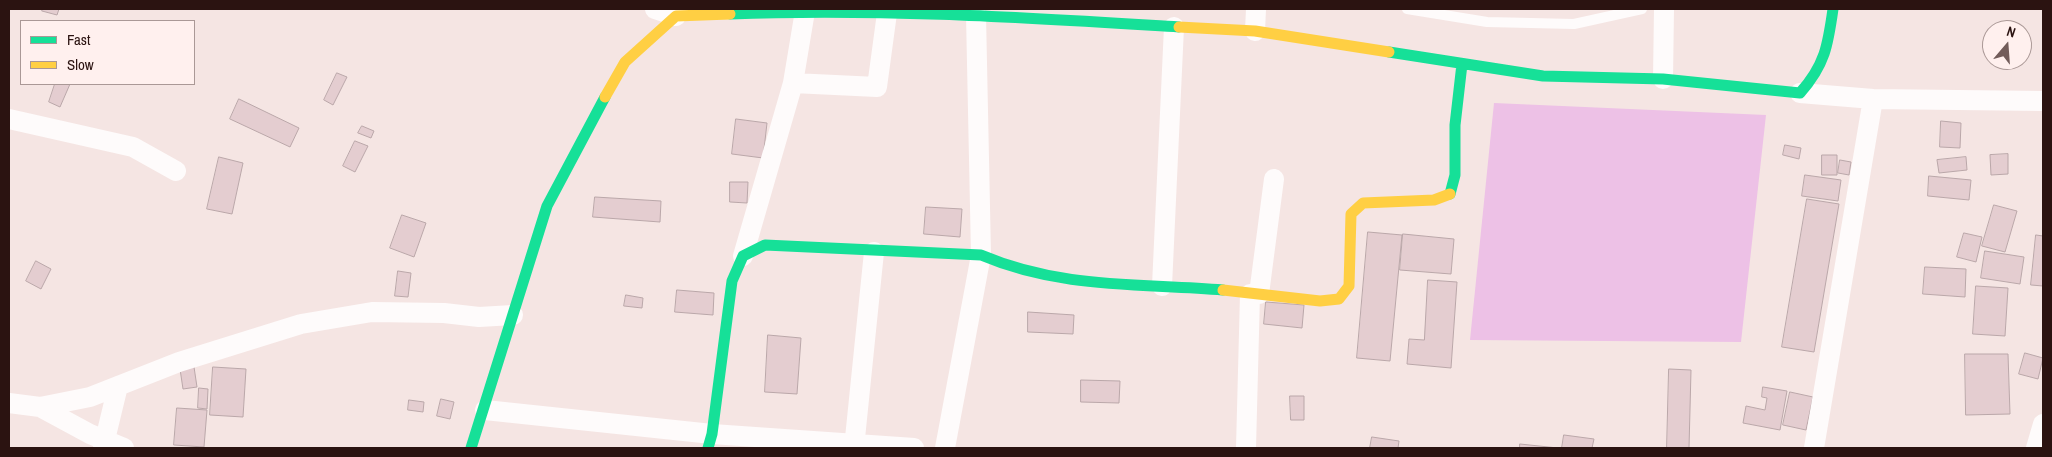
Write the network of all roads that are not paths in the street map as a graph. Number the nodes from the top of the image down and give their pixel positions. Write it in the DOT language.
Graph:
graph roads {
  1 [pos="655,9"];
  2 [pos="1256,9"];
  3 [pos="1407,9"];
  4 [pos="1642,9"];
  5 [pos="1664,9"];
  6 [pos="1833,9"];
  7 [pos="805,11"];
  8 [pos="678,12"];
  9 [pos="975,12"];
  10 [pos="887,13"];
  11 [pos="1174,27"];
  12 [pos="1255,31"];
  13 [pos="1462,64"];
  14 [pos="1663,80"];
  15 [pos="794,83"];
  16 [pos="1800,93"];
  17 [pos="1873,99"];
  18 [pos="2043,101"];
  19 [pos="9,119"];
  20 [pos="176,172"];
  21 [pos="1274,179"];
  22 [pos="874,252"];
  23 [pos="981,255"];
  24 [pos="743,256"];
  25 [pos="1162,286"];
  26 [pos="1254,294"];
  27 [pos="514,315"];
  28 [pos="118,386"];
  29 [pos="9,403"];
  30 [pos="40,407"];
  31 [pos="485,410"];
  32 [pos="2043,424"];
  33 [pos="710,441"];
  34 [pos="104,445"];
  35 [pos="854,446"];
  36 [pos="124,448"];
  37 [pos="472,448"];
  38 [pos="914,448"];
  39 [pos="945,448"];
  40 [pos="1246,448"];
  41 [pos="1814,448"];
  42 [pos="2036,448"];
  1 -- 8 [label="street"];
  2 -- 12 [label="street"];
  3 -- 4 [label="lane"];
  5 -- 14 [label="street"];
  6 -- 16 [label="street"];
  7 -- 8 [label="street"];
  7 -- 10 [label="street"];
  7 -- 15 [label="street"];
  8 -- 27 [label="street"];
  9 -- 10 [label="street"];
  9 -- 11 [label="street"];
  9 -- 23 [label="street"];
  10 -- 15 [label="street"];
  11 -- 12 [label="street"];
  11 -- 25 [label="street"];
  12 -- 13 [label="street"];
  13 -- 14 [label="street"];
  13 -- 26 [label="street"];
  14 -- 16 [label="street"];
  15 -- 24 [label="street"];
  16 -- 17 [label="street"];
  17 -- 18 [label="street"];
  17 -- 41 [label="street"];
  19 -- 20 [label="street"];
  21 -- 26 [label="street"];
  22 -- 23 [label="street"];
  22 -- 24 [label="street"];
  22 -- 35 [label="street"];
  23 -- 25 [label="street"];
  23 -- 39 [label="street"];
  24 -- 33 [label="street"];
  25 -- 26 [label="street"];
  26 -- 40 [label="street"];
  27 -- 28 [label="street"];
  27 -- 31 [label="street"];
  28 -- 30 [label="street"];
  28 -- 34 [label="street"];
  29 -- 30 [label="street"];
  30 -- 34 [label="street"];
  31 -- 33 [label="street"];
  31 -- 37 [label="street"];
  32 -- 42 [label="street"];
  33 -- 35 [label="street"];
  34 -- 36 [label="street"];
  35 -- 38 [label="street"];
}
